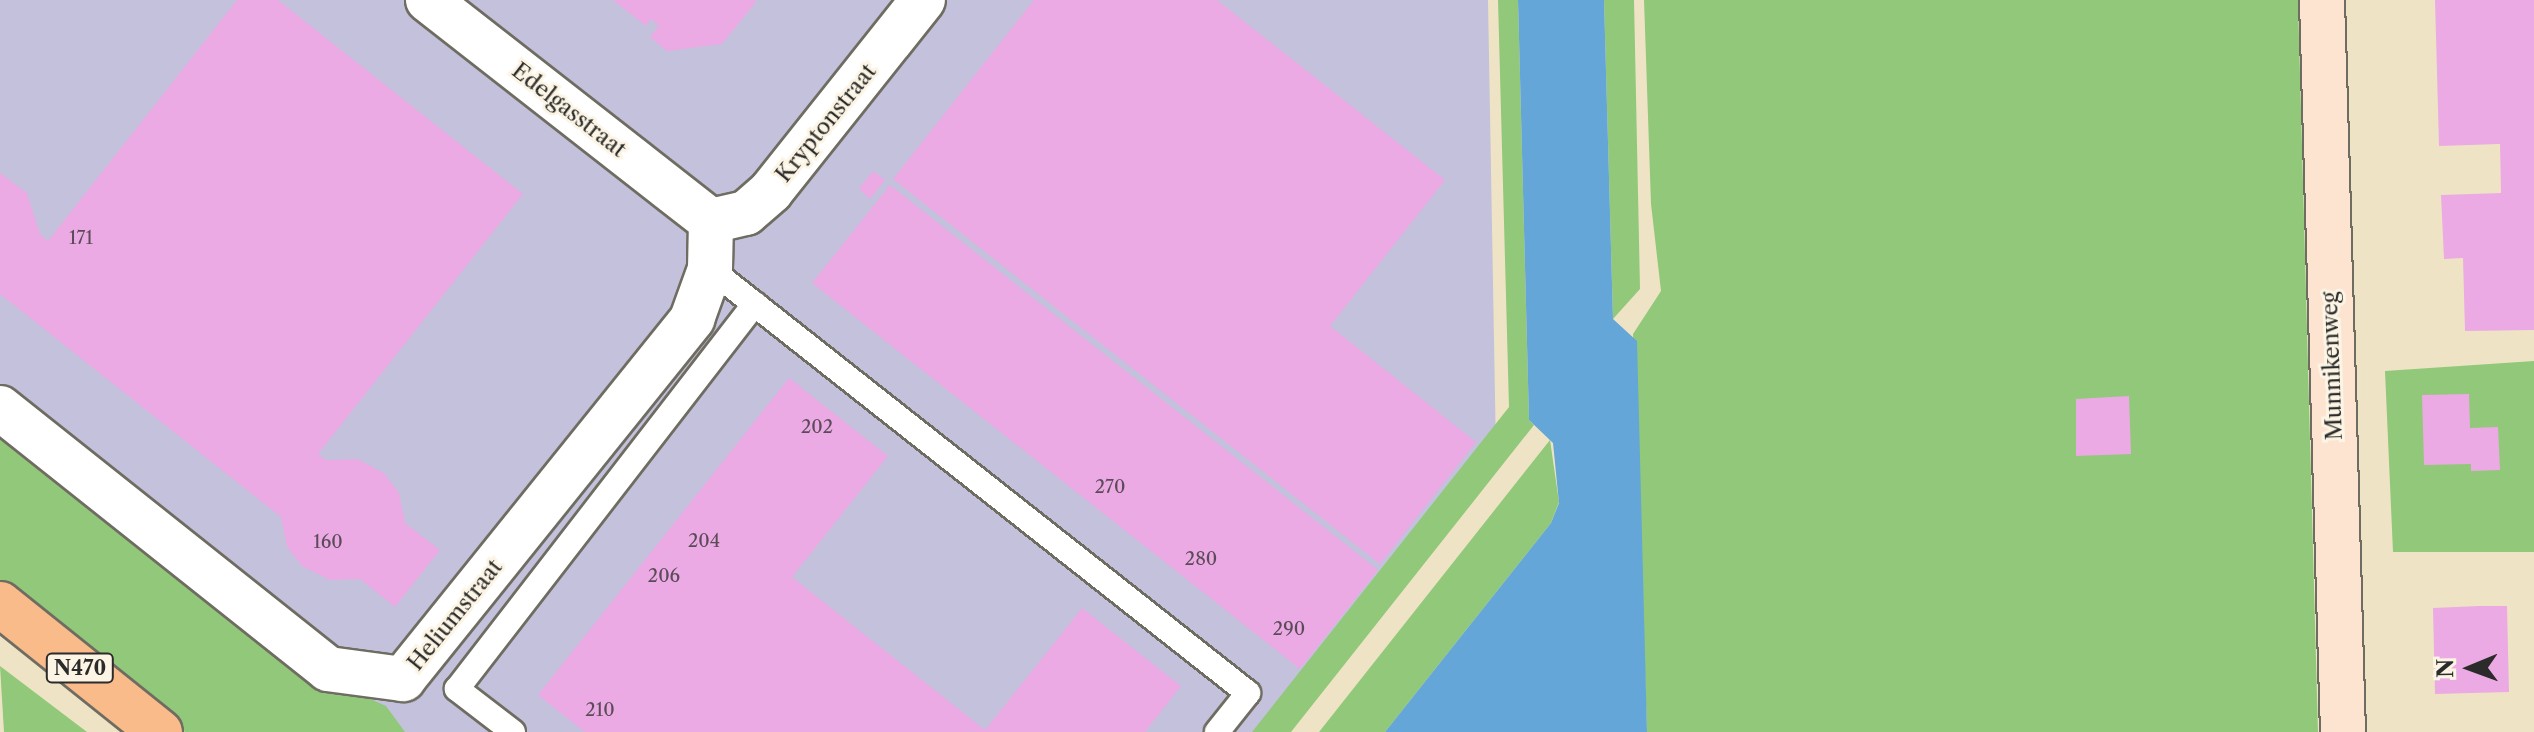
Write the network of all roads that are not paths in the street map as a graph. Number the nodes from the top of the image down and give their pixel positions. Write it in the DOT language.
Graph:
graph roads {
  1 [pos="428,0"];
  2 [pos="923,0"];
  3 [pos="2322,0"];
  4 [pos="711,221"];
  5 [pos="710,269"];
  6 [pos="755,304"];
  7 [pos="0,408"];
  8 [pos="0,604"];
  9 [pos="160,732"];
  10 [pos="513,732"];
  11 [pos="1217,732"];
  12 [pos="2343,732"];
  1 -- 4 [label="street, Edelgasstraat"];
  2 -- 4 [label="street, Kryptonstraat"];
  3 -- 12 [label="street, Munnikenweg"];
  4 -- 5 [label="street, Heliumstraat"];
  5 -- 6 [label="lane"];
  5 -- 7 [label="street, Heliumstraat"];
  6 -- 10 [label="lane"];
  6 -- 11 [label="lane"];
  8 -- 9 [label="main road, N470"];
}
